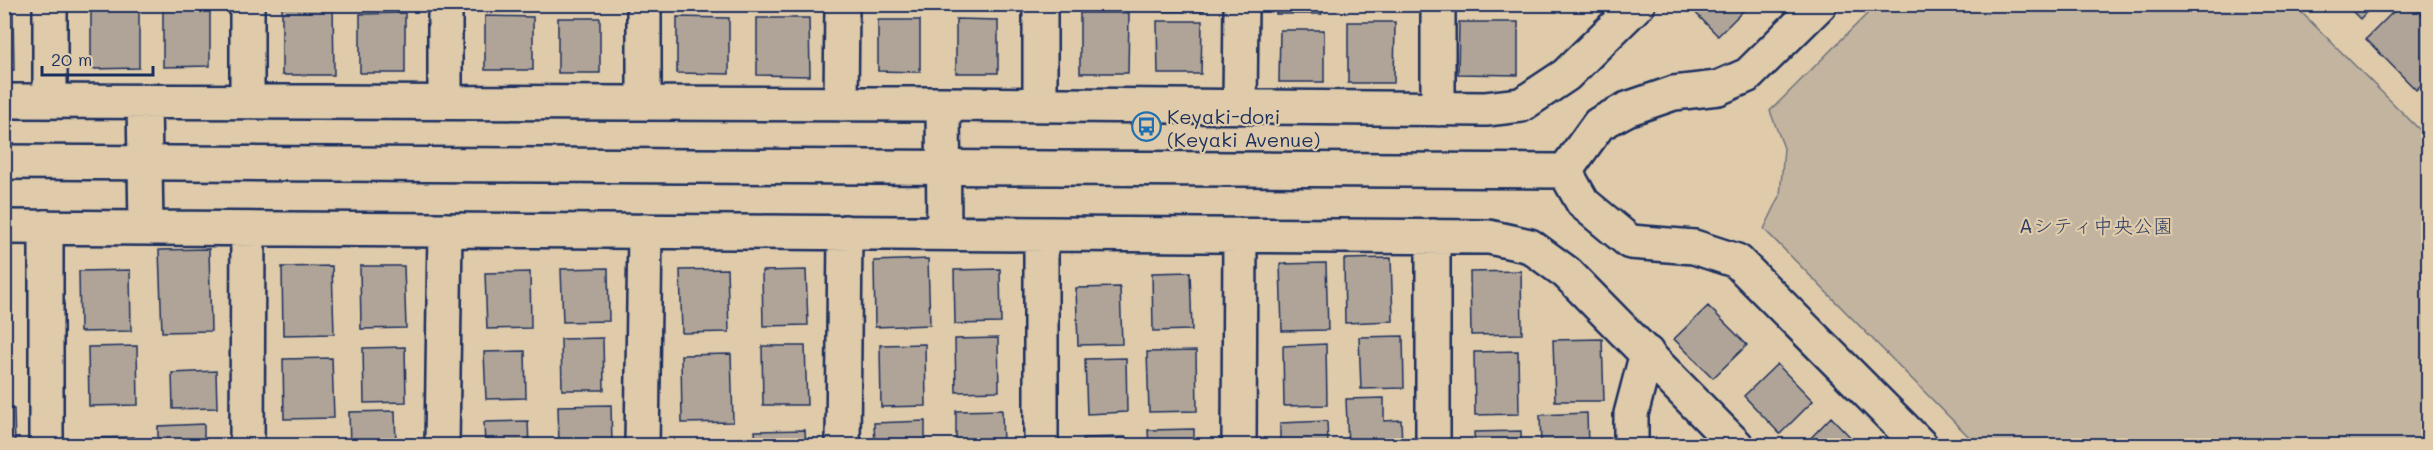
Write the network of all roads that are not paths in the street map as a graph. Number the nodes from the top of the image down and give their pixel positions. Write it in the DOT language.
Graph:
graph roads {
  1 [pos="50,4"];
  2 [pos="247,4"];
  3 [pos="445,4"];
  4 [pos="644,4"];
  5 [pos="842,4"];
  6 [pos="1040,4"];
  7 [pos="1241,4"];
  8 [pos="1438,4"];
  9 [pos="1638,4"];
  10 [pos="1820,4"];
  11 [pos="4,101"];
  12 [pos="50,101"];
  13 [pos="144,101"];
  14 [pos="247,101"];
  15 [pos="445,102"];
  16 [pos="644,103"];
  17 [pos="841,104"];
  18 [pos="943,104"];
  19 [pos="1040,105"];
  20 [pos="1240,107"];
  21 [pos="1438,109"];
  22 [pos="4,162"];
  23 [pos="146,164"];
  24 [pos="942,168"];
  25 [pos="1565,171"];
  26 [pos="4,227"];
  27 [pos="46,227"];
  28 [pos="146,228"];
  29 [pos="248,229"];
  30 [pos="445,230"];
  31 [pos="645,231"];
  32 [pos="845,232"];
  33 [pos="944,233"];
  34 [pos="1041,234"];
  35 [pos="1240,235"];
  36 [pos="1433,236"];
  37 [pos="1647,354"];
  38 [pos="46,446"];
  39 [pos="246,446"];
  40 [pos="442,446"];
  41 [pos="642,446"];
  42 [pos="843,446"];
  43 [pos="1041,446"];
  44 [pos="1239,446"];
  45 [pos="1433,446"];
  46 [pos="1631,446"];
  47 [pos="1737,446"];
  48 [pos="1921,446"];
  1 -- 12 [label="street"];
  2 -- 14 [label="street"];
  3 -- 15 [label="street"];
  4 -- 16 [label="street"];
  5 -- 17 [label="street"];
  6 -- 19 [label="street"];
  7 -- 20 [label="street"];
  8 -- 21 [label="street"];
  9 -- 21 [label="street"];
  10 -- 25 [label="street"];
  11 -- 12 [label="street"];
  12 -- 13 [label="street"];
  13 -- 14 [label="street"];
  13 -- 23 [label="street"];
  14 -- 15 [label="street"];
  15 -- 16 [label="street"];
  16 -- 17 [label="street"];
  17 -- 18 [label="street"];
  18 -- 19 [label="street"];
  18 -- 24 [label="street"];
  19 -- 20 [label="street"];
  20 -- 21 [label="street"];
  22 -- 23 [label="street"];
  23 -- 24 [label="street"];
  23 -- 28 [label="street"];
  24 -- 25 [label="street"];
  24 -- 33 [label="street"];
  25 -- 48 [label="street"];
  26 -- 27 [label="street"];
  27 -- 28 [label="street"];
  27 -- 38 [label="street"];
  28 -- 29 [label="street"];
  29 -- 30 [label="street"];
  29 -- 39 [label="street"];
  30 -- 31 [label="street"];
  30 -- 40 [label="street"];
  31 -- 32 [label="street"];
  31 -- 41 [label="street"];
  32 -- 33 [label="street"];
  32 -- 42 [label="street"];
  33 -- 34 [label="street"];
  34 -- 35 [label="street"];
  34 -- 43 [label="street"];
  35 -- 36 [label="street"];
  35 -- 44 [label="street"];
  36 -- 37 [label="street"];
  36 -- 45 [label="street"];
  37 -- 46 [label="street"];
  37 -- 47 [label="street"];
}
